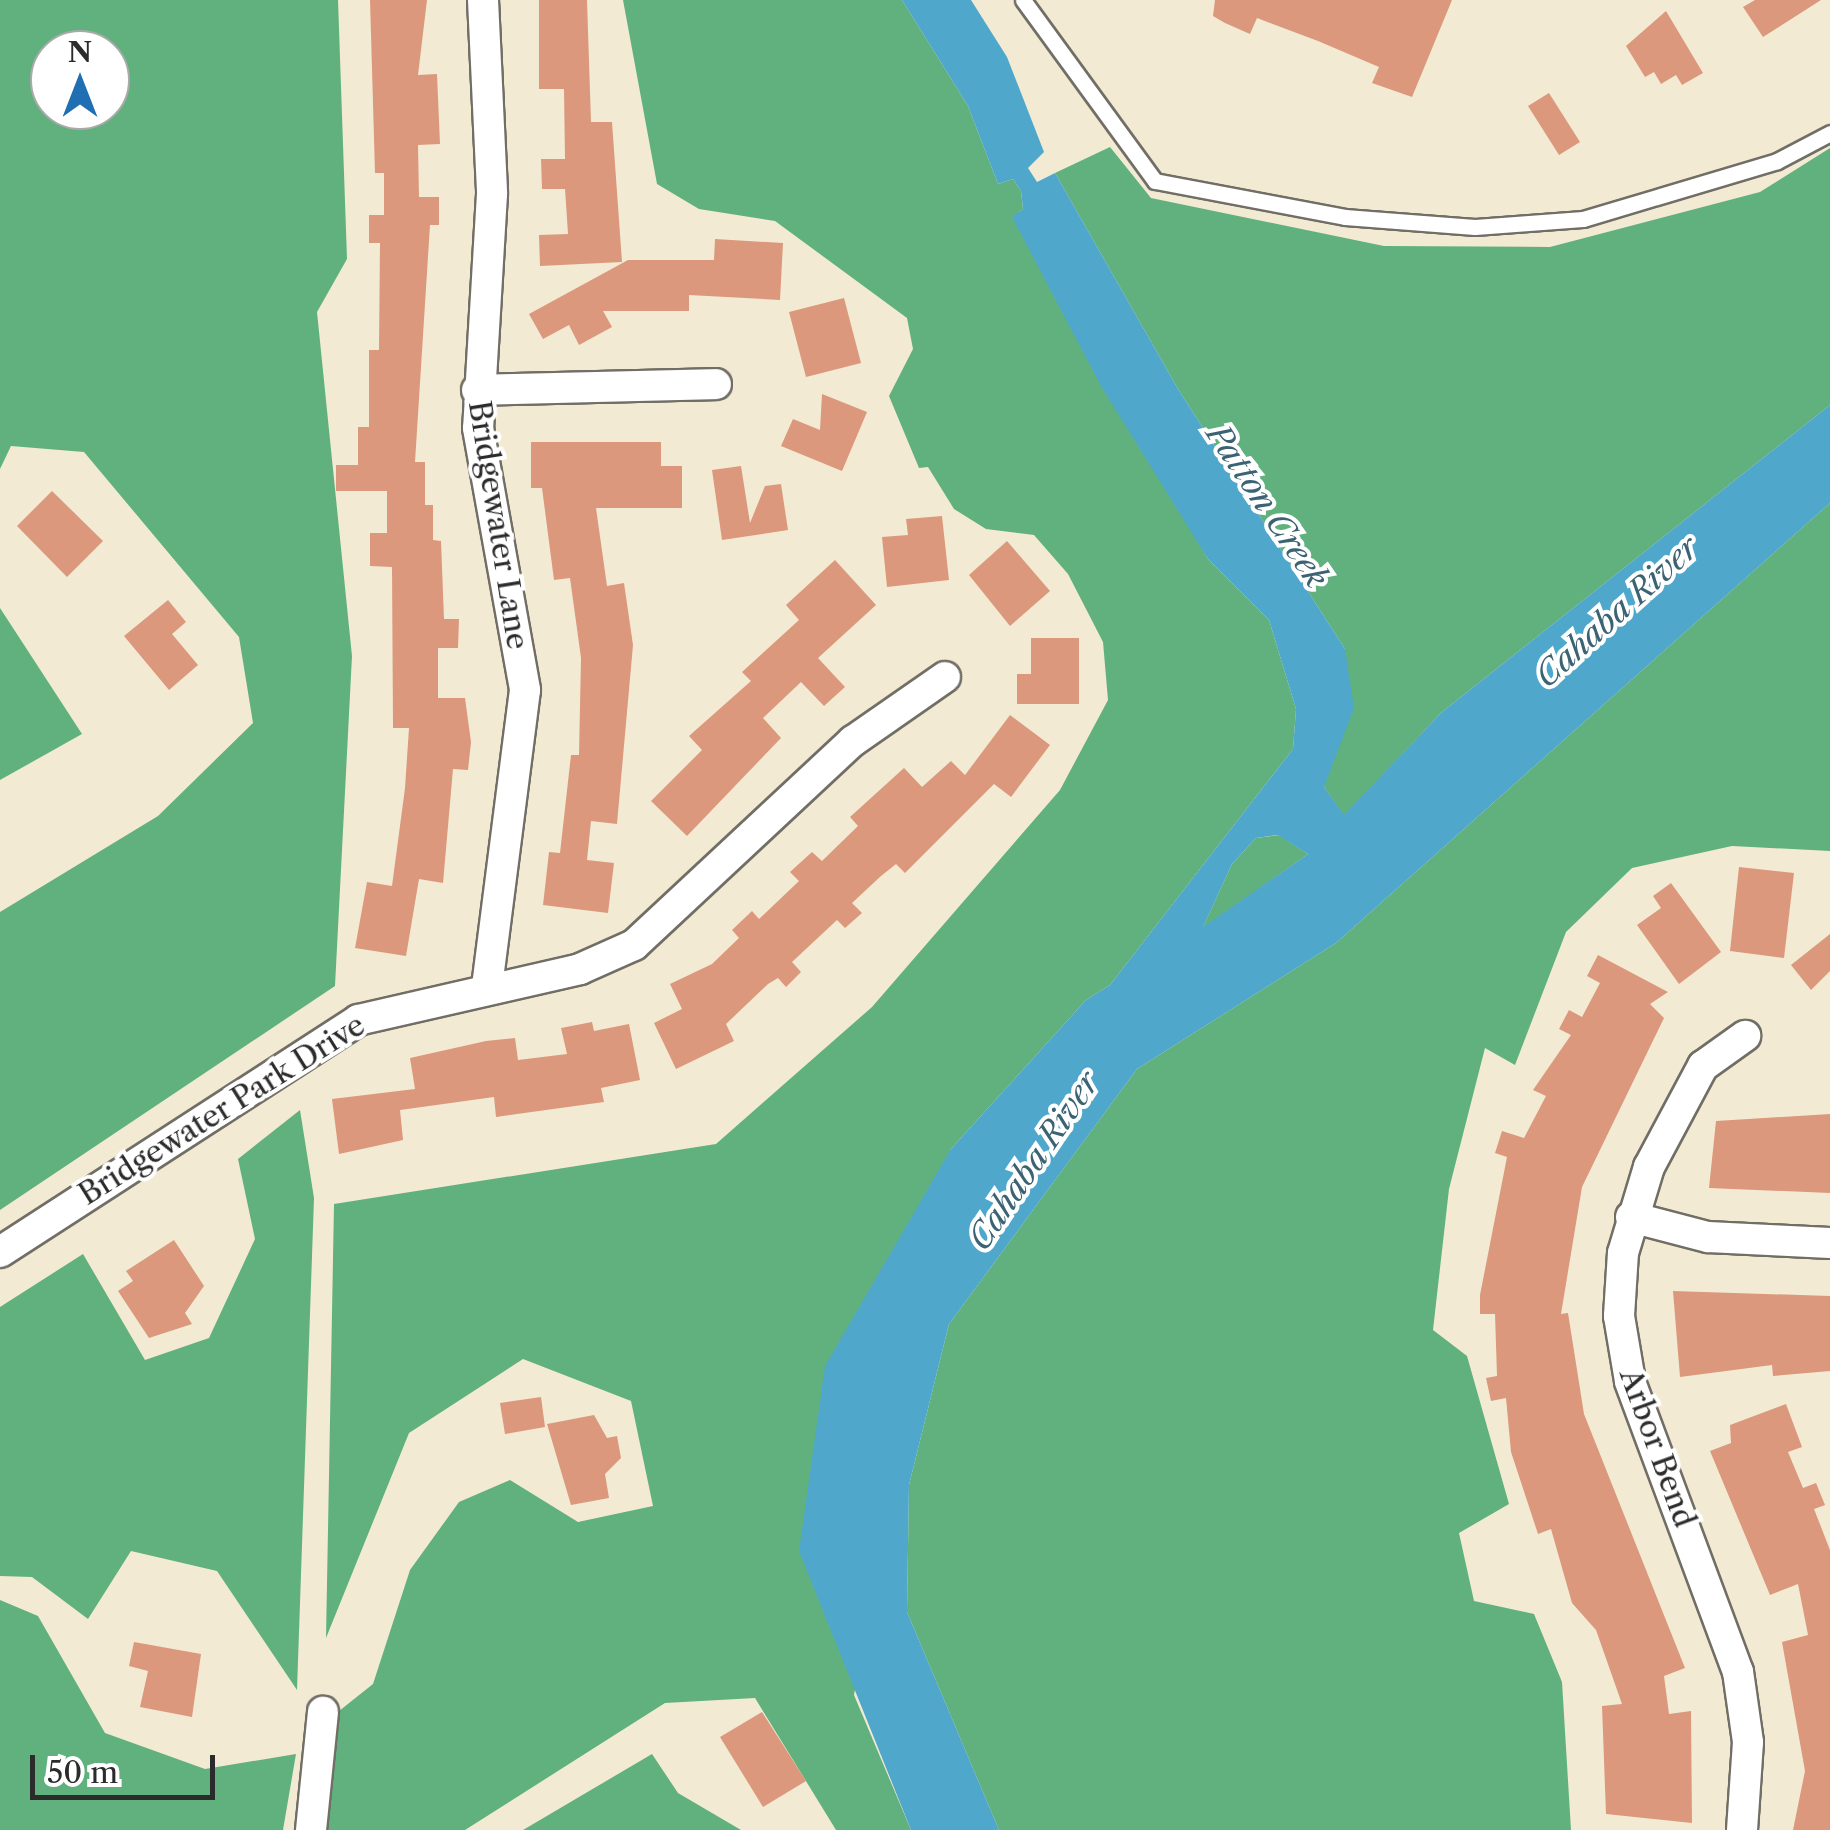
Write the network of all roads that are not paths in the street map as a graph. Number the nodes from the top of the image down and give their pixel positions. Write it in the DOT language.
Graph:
graph roads {
  1 [pos="482,0"];
  2 [pos="1024,0"];
  3 [pos="1830,134"];
  4 [pos="716,384"];
  5 [pos="477,390"];
  6 [pos="945,676"];
  7 [pos="487,988"];
  8 [pos="1746,1036"];
  9 [pos="1631,1217"];
  10 [pos="1830,1244"];
  11 [pos="0,1252"];
  12 [pos="322,1712"];
  13 [pos="311,1830"];
  14 [pos="1742,1830"];
  1 -- 5 [label="street, Bridgewater Lane"];
  2 -- 3 [label="lane"];
  4 -- 5 [label="street"];
  5 -- 7 [label="street, Bridgewater Lane"];
  6 -- 7 [label="street, Bridgewater Park Drive"];
  7 -- 11 [label="street, Bridgewater Park Drive"];
  8 -- 9 [label="street, Arbor Bend"];
  9 -- 10 [label="street"];
  9 -- 14 [label="street, Arbor Bend"];
  12 -- 13 [label="street"];
}
